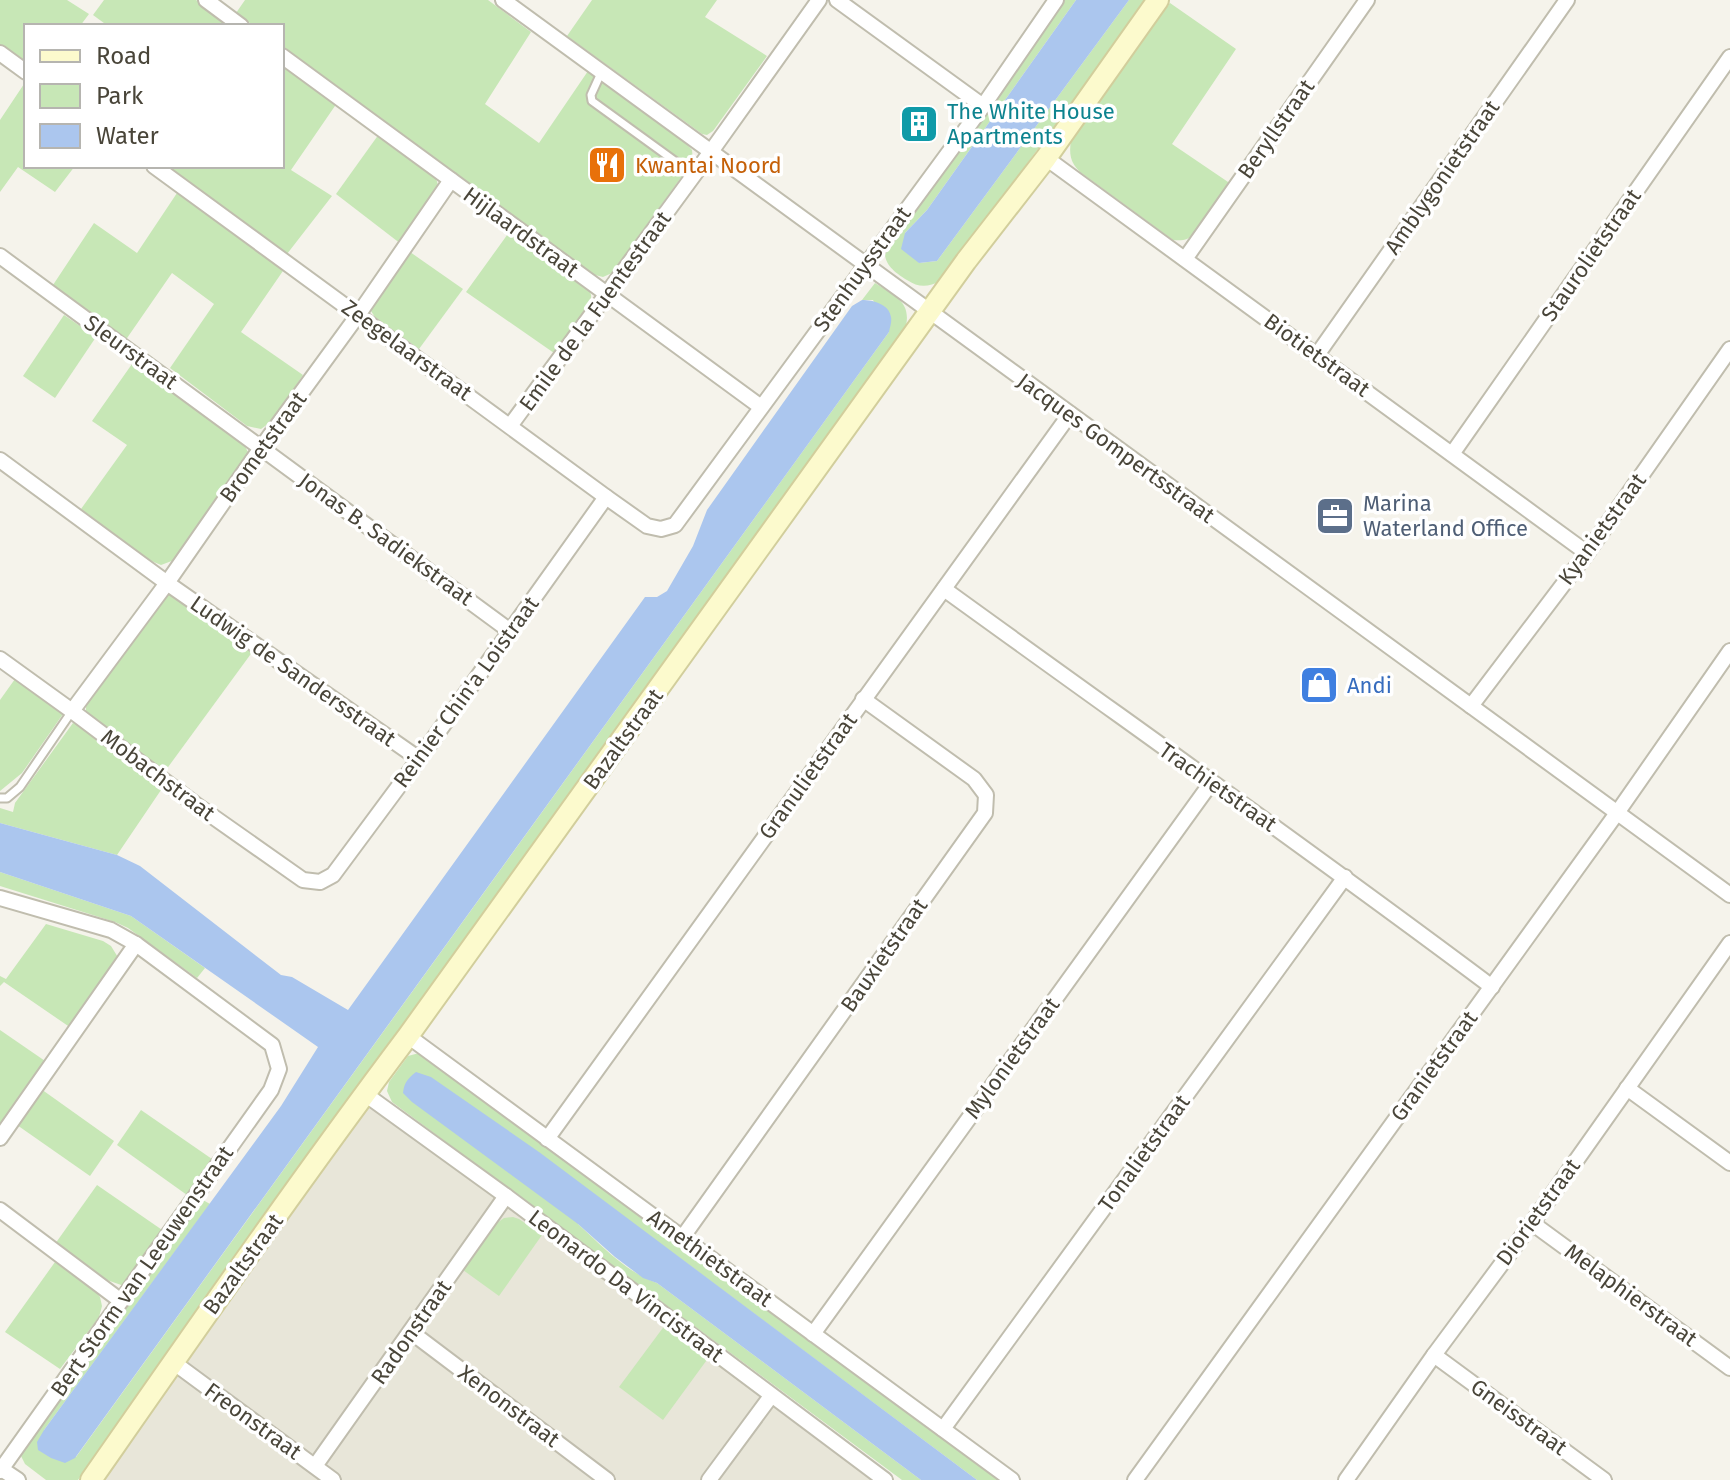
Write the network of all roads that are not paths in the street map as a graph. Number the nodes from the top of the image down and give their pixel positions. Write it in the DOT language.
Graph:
graph roads {
  1 [pos="206,0"];
  2 [pos="503,0"];
  3 [pos="819,0"];
  4 [pos="837,0"];
  5 [pos="1056,0"];
  6 [pos="1158,0"];
  7 [pos="1367,0"];
  8 [pos="1567,0"];
  9 [pos="238,24"];
  10 [pos="0,53"];
  11 [pos="284,57"];
  12 [pos="1730,57"];
  13 [pos="24,71"];
  14 [pos="601,73"];
  15 [pos="983,106"];
  16 [pos="710,153"];
  17 [pos="1046,158"];
  18 [pos="157,168"];
  19 [pos="694,175"];
  20 [pos="451,180"];
  21 [pos="0,256"];
  22 [pos="1185,259"];
  23 [pos="865,265"];
  24 [pos="607,295"];
  25 [pos="930,312"];
  26 [pos="358,315"];
  27 [pos="1730,349"];
  28 [pos="1317,355"];
  29 [pos="761,407"];
  30 [pos="1070,414"];
  31 [pos="510,426"];
  32 [pos="261,448"];
  33 [pos="1452,454"];
  34 [pos="0,460"];
  35 [pos="606,497"];
  36 [pos="661,529"];
  37 [pos="1587,553"];
  38 [pos="167,583"];
  39 [pos="944,589"];
  40 [pos="510,631"];
  41 [pos="1730,652"];
  42 [pos="0,659"];
  43 [pos="863,699"];
  44 [pos="1471,706"];
  45 [pos="72,711"];
  46 [pos="419,759"];
  47 [pos="1211,783"];
  48 [pos="0,798"];
  49 [pos="1617,813"];
  50 [pos="1345,877"];
  51 [pos="320,882"];
  52 [pos="1730,895"];
  53 [pos="0,898"];
  54 [pos="1730,943"];
  55 [pos="136,944"];
  56 [pos="1492,987"];
  57 [pos="408,1036"];
  58 [pos="1627,1088"];
  59 [pos="365,1094"];
  60 [pos="0,1138"];
  61 [pos="547,1139"];
  62 [pos="1730,1163"];
  63 [pos="506,1196"];
  64 [pos="0,1210"];
  65 [pos="1532,1223"];
  66 [pos="682,1238"];
  67 [pos="121,1301"];
  68 [pos="411,1332"];
  69 [pos="813,1334"];
  70 [pos="1434,1355"];
  71 [pos="173,1362"];
  72 [pos="1730,1368"];
  73 [pos="771,1396"];
  74 [pos="943,1429"];
  75 [pos="315,1466"];
  76 [pos="0,1470"];
  77 [pos="18,1480"];
  78 [pos="91,1480"];
  79 [pos="333,1480"];
  80 [pos="607,1480"];
  81 [pos="709,1480"];
  82 [pos="885,1480"];
  83 [pos="1012,1480"];
  84 [pos="1135,1480"];
  85 [pos="1346,1480"];
  86 [pos="1604,1480"];
  1 -- 9 [label="street"];
  2 -- 14 [label="street, Jacques Gompertsstraat"];
  3 -- 16 [label="street, Emile de la Fuentestraat"];
  4 -- 15 [label="street"];
  5 -- 15 [label="street, Stenhuysstraat"];
  6 -- 17 [label="street, Bazaltstraat"];
  7 -- 22 [label="street, Beryllstraat"];
  8 -- 28 [label="street, Amblygonietstraat"];
  10 -- 13 [label="street"];
  11 -- 20 [label="street, Hijlaardstraat"];
  12 -- 33 [label="street, Staurolietstraat"];
  14 -- 16 [label="street, Jacques Gompertsstraat"];
  14 -- 19 [label="lane"];
  15 -- 23 [label="street, Stenhuysstraat"];
  16 -- 19 [label="street, Emile de la Fuentestraat"];
  16 -- 23 [label="street, Jacques Gompertsstraat"];
  17 -- 22 [label="street, Biotietstraat"];
  17 -- 25 [label="street, Bazaltstraat"];
  18 -- 26 [label="street, Zeegelaarstraat"];
  19 -- 24 [label="street, Emile de la Fuentestraat"];
  20 -- 24 [label="street, Hijlaardstraat"];
  20 -- 26 [label="street, Brometstraat"];
  21 -- 32 [label="street, Sleurstraat"];
  22 -- 28 [label="street, Biotietstraat"];
  23 -- 25 [label="street, Jacques Gompertsstraat"];
  23 -- 29 [label="street, Stenhuysstraat"];
  24 -- 29 [label="street, Hijlaardstraat"];
  24 -- 31 [label="street, Emile de la Fuentestraat"];
  25 -- 30 [label="street, Jacques Gompertsstraat"];
  25 -- 57 [label="street, Bazaltstraat"];
  26 -- 31 [label="street, Zeegelaarstraat"];
  26 -- 32 [label="street, Brometstraat"];
  27 -- 37 [label="street, Kyanietstraat"];
  28 -- 33 [label="street, Biotietstraat"];
  29 -- 36 [label="street, Stenhuysstraat"];
  30 -- 39 [label="street, Granulietstraat"];
  30 -- 44 [label="street, Jacques Gompertsstraat"];
  31 -- 35 [label="street, Zeegelaarstraat"];
  32 -- 38 [label="street, Brometstraat"];
  32 -- 40 [label="street, Jonas B. Sadiekstraat"];
  33 -- 37 [label="street, Biotietstraat"];
  34 -- 38 [label="street, Ludwig de Sandersstraat"];
  35 -- 36 [label="street, Zeegelaarstraat"];
  35 -- 40 [label="street, Reinier Chin'a Loistraat"];
  37 -- 44 [label="street, Kyanietstraat"];
  38 -- 45 [label="street, Brometstraat"];
  38 -- 46 [label="street, Ludwig de Sandersstraat"];
  39 -- 43 [label="street, Granulietstraat"];
  39 -- 47 [label="street, Trachietstraat"];
  40 -- 46 [label="street, Reinier Chin'a Loistraat"];
  41 -- 49 [label="street, Granietstraat"];
  42 -- 45 [label="street, Mobachstraat"];
  43 -- 61 [label="street, Granulietstraat"];
  43 -- 66 [label="street, Bauxietstraat"];
  44 -- 49 [label="street, Jacques Gompertsstraat"];
  45 -- 48 [label="lane"];
  45 -- 51 [label="street, Mobachstraat"];
  46 -- 51 [label="street, Reinier Chin'a Loistraat"];
  47 -- 50 [label="street, Trachietstraat"];
  47 -- 69 [label="street, Mylonietstraat"];
  49 -- 52 [label="street, Jacques Gompertsstraat"];
  49 -- 56 [label="street, Granietstraat"];
  50 -- 56 [label="street, Trachietstraat"];
  50 -- 74 [label="street, Tonalietstraat"];
  53 -- 55 [label="street"];
  54 -- 58 [label="street, Diorietstraat"];
  55 -- 60 [label="street"];
  55 -- 67 [label="street, Bert Storm van Leeuwenstraat"];
  56 -- 84 [label="street, Granietstraat"];
  57 -- 59 [label="street, Bazaltstraat"];
  57 -- 61 [label="street, Amethietstraat"];
  58 -- 62 [label="street"];
  58 -- 65 [label="street, Diorietstraat"];
  59 -- 63 [label="street, Leonardo Da Vincistraat"];
  59 -- 71 [label="street, Bazaltstraat"];
  61 -- 66 [label="street, Amethietstraat"];
  63 -- 68 [label="street, Radonstraat"];
  63 -- 73 [label="street, Leonardo Da Vincistraat"];
  64 -- 67 [label="street"];
  65 -- 70 [label="street, Diorietstraat"];
  65 -- 72 [label="street, Melaphierstraat"];
  66 -- 69 [label="street, Amethietstraat"];
  67 -- 76 [label="street, Bert Storm van Leeuwenstraat"];
  68 -- 75 [label="street, Radonstraat"];
  68 -- 80 [label="street, Xenonstraat"];
  69 -- 74 [label="street, Amethietstraat"];
  70 -- 85 [label="street, Diorietstraat"];
  70 -- 86 [label="street, Gneisstraat"];
  71 -- 75 [label="street, Freonstraat"];
  71 -- 78 [label="street, Bazaltstraat"];
  73 -- 81 [label="street"];
  73 -- 82 [label="street, Leonardo Da Vincistraat"];
  74 -- 83 [label="street, Amethietstraat"];
  75 -- 79 [label="street, Freonstraat"];
  76 -- 77 [label="street"];
}
